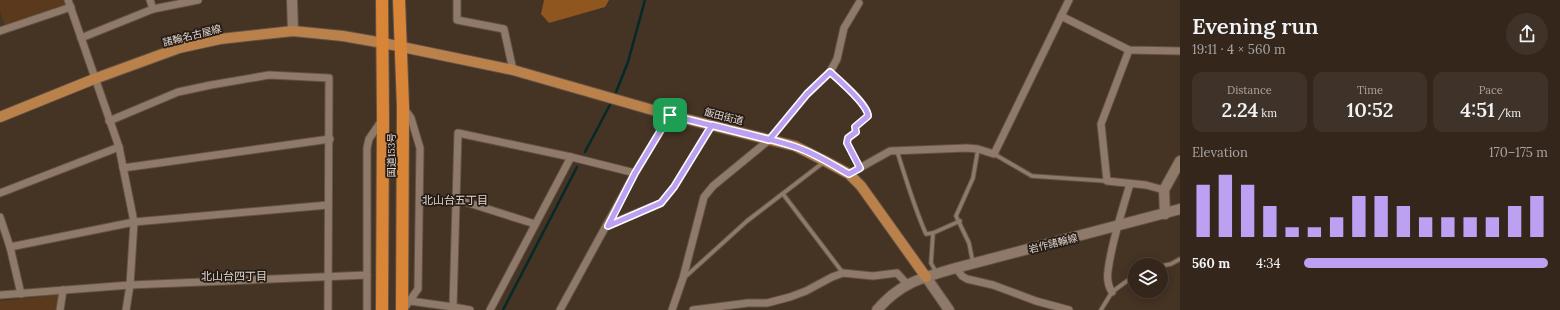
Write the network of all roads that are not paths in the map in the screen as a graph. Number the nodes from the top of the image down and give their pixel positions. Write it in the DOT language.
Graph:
graph roads {
  1 [pos="150,0"];
  2 [pos="198,0"];
  3 [pos="292,0"];
  4 [pos="382,0"];
  5 [pos="399,0"];
  6 [pos="457,0"];
  7 [pos="1069,0"];
  8 [pos="859,3"];
  9 [pos="69,4"];
  10 [pos="153,9"];
  11 [pos="1061,16"];
  12 [pos="0,29"];
  13 [pos="293,31"];
  14 [pos="81,38"];
  15 [pos="383,43"];
  16 [pos="400,47"];
  17 [pos="1129,50"];
  18 [pos="1180,51"];
  19 [pos="513,70"];
  20 [pos="830,72"];
  21 [pos="94,79"];
  22 [pos="403,107"];
  23 [pos="670,115"];
  24 [pos="0,117"];
  25 [pos="383,118"];
  26 [pos="110,121"];
  27 [pos="712,125"];
  28 [pos="330,139"];
  29 [pos="769,140"];
  30 [pos="119,147"];
  31 [pos="978,149"];
  32 [pos="898,151"];
  33 [pos="994,154"];
  34 [pos="571,157"];
  35 [pos="825,161"];
  36 [pos="1180,161"];
  37 [pos="123,168"];
  38 [pos="860,168"];
  39 [pos="635,173"];
  40 [pos="849,174"];
  41 [pos="1108,181"];
  42 [pos="1130,184"];
  43 [pos="1164,190"];
  44 [pos="0,193"];
  45 [pos="783,194"];
  46 [pos="456,199"];
  47 [pos="328,205"];
  48 [pos="1180,209"];
  49 [pos="1165,214"];
  50 [pos="0,217"];
  51 [pos="960,221"];
  52 [pos="134,222"];
  53 [pos="535,224"];
  54 [pos="608,226"];
  55 [pos="1119,226"];
  56 [pos="933,233"];
  57 [pos="10,247"];
  58 [pos="1180,259"];
  59 [pos="973,263"];
  60 [pos="1168,265"];
  61 [pos="956,268"];
  62 [pos="843,273"];
  63 [pos="367,275"];
  64 [pos="931,275"];
  65 [pos="329,276"];
  66 [pos="683,278"];
  67 [pos="1128,280"];
  68 [pos="907,284"];
  69 [pos="130,285"];
  70 [pos="63,290"];
  71 [pos="1112,292"];
  72 [pos="21,294"];
  73 [pos="0,295"];
  74 [pos="410,301"];
  75 [pos="454,308"];
  76 [pos="60,310"];
  77 [pos="126,310"];
  78 [pos="328,310"];
  79 [pos="367,310"];
  80 [pos="382,310"];
  81 [pos="402,310"];
  82 [pos="470,310"];
  83 [pos="490,310"];
  84 [pos="560,310"];
  85 [pos="672,310"];
  86 [pos="693,310"];
  87 [pos="877,310"];
  88 [pos="949,310"];
  89 [pos="1069,310"];
  90 [pos="1101,310"];
  1 -- 10 [label="street"];
  2 -- 10 [label="street"];
  3 -- 13 [label="main road"];
  4 -- 15 [label="highway, 国道153号"];
  5 -- 16 [label="highway, 国道153号"];
  6 -- 19 [label="street"];
  7 -- 11 [label="street"];
  8 -- 20 [label="street"];
  9 -- 12 [label="street"];
  9 -- 14 [label="street"];
  10 -- 14 [label="street"];
  11 -- 17 [label="street"];
  11 -- 33 [label="street"];
  13 -- 15 [label="main road, 諸輪名古屋線"];
  13 -- 21 [label="main road, 諸輪名古屋線"];
  14 -- 21 [label="street"];
  15 -- 16 [label="main road, 諸輪名古屋線"];
  15 -- 25 [label="highway, 国道153号"];
  16 -- 19 [label="main road, 飯田街道"];
  16 -- 22 [label="highway, 国道153号"];
  17 -- 18 [label="street"];
  17 -- 41 [label="street"];
  19 -- 23 [label="main road, 飯田街道"];
  20 -- 29 [label="street"];
  20 -- 38 [label="lane"];
  21 -- 24 [label="main road, 諸輪名古屋線"];
  21 -- 26 [label="street"];
  22 -- 74 [label="street"];
  22 -- 81 [label="highway, 国道153号"];
  23 -- 27 [label="main road, 飯田街道"];
  23 -- 39 [label="street"];
  25 -- 63 [label="street"];
  25 -- 80 [label="highway, 国道153号"];
  26 -- 28 [label="street"];
  26 -- 30 [label="street"];
  27 -- 29 [label="main road, 飯田街道"];
  27 -- 54 [label="street"];
  28 -- 37 [label="street"];
  28 -- 47 [label="street"];
  29 -- 35 [label="main road, 飯田街道"];
  29 -- 66 [label="street"];
  30 -- 37 [label="street"];
  30 -- 44 [label="street"];
  31 -- 32 [label="street"];
  31 -- 33 [label="street"];
  31 -- 51 [label="lane"];
  32 -- 38 [label="street"];
  32 -- 56 [label="lane"];
  33 -- 41 [label="lane"];
  34 -- 39 [label="street"];
  34 -- 46 [label="street"];
  34 -- 53 [label="street"];
  35 -- 40 [label="main road, 飯田街道"];
  35 -- 45 [label="lane"];
  36 -- 43 [label="main road"];
  37 -- 52 [label="street"];
  38 -- 40 [label="street"];
  39 -- 54 [label="street"];
  40 -- 64 [label="main road, 飯田街道"];
  41 -- 42 [label="street"];
  42 -- 43 [label="street"];
  42 -- 55 [label="street"];
  43 -- 49 [label="main road"];
  45 -- 62 [label="lane"];
  45 -- 66 [label="lane"];
  46 -- 53 [label="street"];
  46 -- 75 [label="street"];
  47 -- 52 [label="street"];
  47 -- 65 [label="street"];
  48 -- 49 [label="main road, 岩作諸輪線"];
  49 -- 55 [label="main road, 岩作諸輪線"];
  50 -- 57 [label="street"];
  51 -- 56 [label="lane"];
  51 -- 59 [label="lane"];
  52 -- 57 [label="street"];
  52 -- 69 [label="street"];
  53 -- 83 [label="street"];
  54 -- 84 [label="street"];
  55 -- 59 [label="main road, 岩作諸輪線"];
  55 -- 71 [label="street"];
  56 -- 64 [label="lane"];
  57 -- 72 [label="street"];
  58 -- 60 [label="lane"];
  59 -- 61 [label="main road, 岩作諸輪線"];
  61 -- 64 [label="main road, 岩作諸輪線"];
  61 -- 89 [label="street"];
  62 -- 68 [label="street"];
  62 -- 86 [label="street"];
  63 -- 65 [label="street"];
  63 -- 79 [label="street"];
  64 -- 68 [label="main road, 岩作諸輪線"];
  64 -- 88 [label="main road, 飯田街道"];
  65 -- 69 [label="street"];
  65 -- 78 [label="street"];
  66 -- 85 [label="street"];
  67 -- 71 [label="lane"];
  68 -- 87 [label="main road, 岩作諸輪線"];
  69 -- 70 [label="street"];
  69 -- 77 [label="street"];
  70 -- 72 [label="street"];
  70 -- 76 [label="street"];
  71 -- 90 [label="lane"];
  72 -- 73 [label="street"];
  74 -- 75 [label="street"];
  74 -- 81 [label="street"];
  75 -- 82 [label="street"];
}
